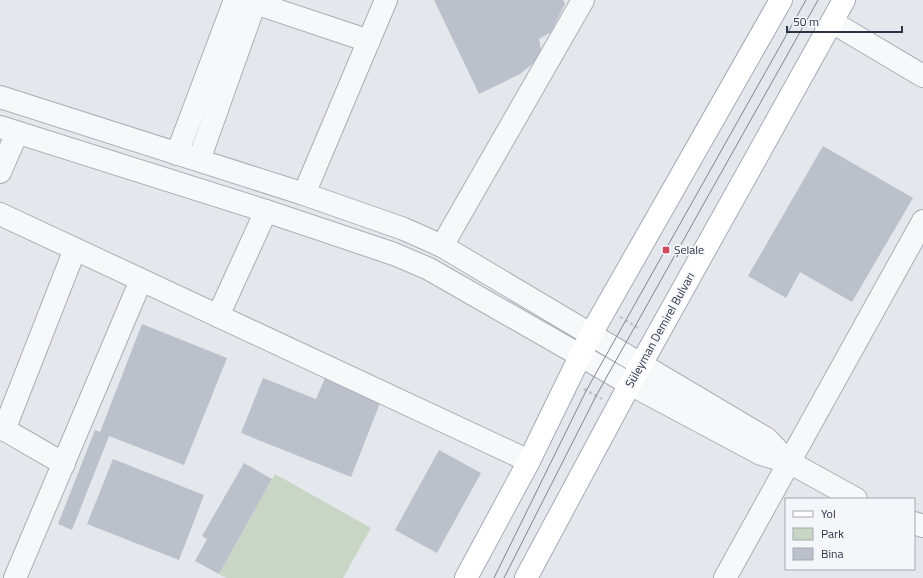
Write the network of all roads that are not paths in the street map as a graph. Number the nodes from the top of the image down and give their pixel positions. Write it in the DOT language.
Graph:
graph roads {
  1 [pos="386,0"];
  2 [pos="583,0"];
  3 [pos="844,0"];
  4 [pos="249,1"];
  5 [pos="776,2"];
  6 [pos="832,22"];
  7 [pos="369,40"];
  8 [pos="923,76"];
  9 [pos="0,97"];
  10 [pos="8,130"];
  11 [pos="177,154"];
  12 [pos="199,160"];
  13 [pos="0,172"];
  14 [pos="304,194"];
  15 [pos="266,211"];
  16 [pos="0,214"];
  17 [pos="923,220"];
  18 [pos="442,246"];
  19 [pos="74,249"];
  20 [pos="141,280"];
  21 [pos="218,316"];
  22 [pos="592,334"];
  23 [pos="582,356"];
  24 [pos="642,365"];
  25 [pos="630,384"];
  26 [pos="2,428"];
  27 [pos="529,461"];
  28 [pos="789,462"];
  29 [pos="64,464"];
  30 [pos="854,498"];
  31 [pos="15,578"];
  32 [pos="466,578"];
  33 [pos="526,578"];
  34 [pos="725,578"];
  1 -- 7 [label="street"];
  2 -- 18 [label="street"];
  3 -- 6 [label="main road, Süleyman Demirel Bulvarı"];
  4 -- 7 [label="street"];
  4 -- 11 [label="street"];
  4 -- 12 [label="street"];
  5 -- 22 [label="main road"];
  6 -- 8 [label="street"];
  6 -- 24 [label="main road, Süleyman Demirel Bulvarı"];
  7 -- 14 [label="street"];
  9 -- 11 [label="street"];
  10 -- 13 [label="street"];
  10 -- 15 [label="street"];
  11 -- 12 [label="street"];
  12 -- 14 [label="street"];
  14 -- 18 [label="street"];
  15 -- 21 [label="street"];
  15 -- 23 [label="street"];
  16 -- 19 [label="street"];
  17 -- 28 [label="street"];
  18 -- 22 [label="street"];
  19 -- 20 [label="street"];
  19 -- 26 [label="street"];
  20 -- 21 [label="street"];
  20 -- 29 [label="street"];
  21 -- 27 [label="street"];
  22 -- 23 [label="main road"];
  22 -- 24 [label="street"];
  23 -- 25 [label="street"];
  23 -- 27 [label="main road"];
  24 -- 25 [label="main road, Süleyman Demirel Bulvarı"];
  24 -- 28 [label="street"];
  25 -- 28 [label="street"];
  25 -- 33 [label="main road, Süleyman Demirel Bulvarı"];
  26 -- 29 [label="street"];
  27 -- 32 [label="main road"];
  28 -- 30 [label="street"];
  28 -- 34 [label="street"];
  29 -- 31 [label="street"];
}
